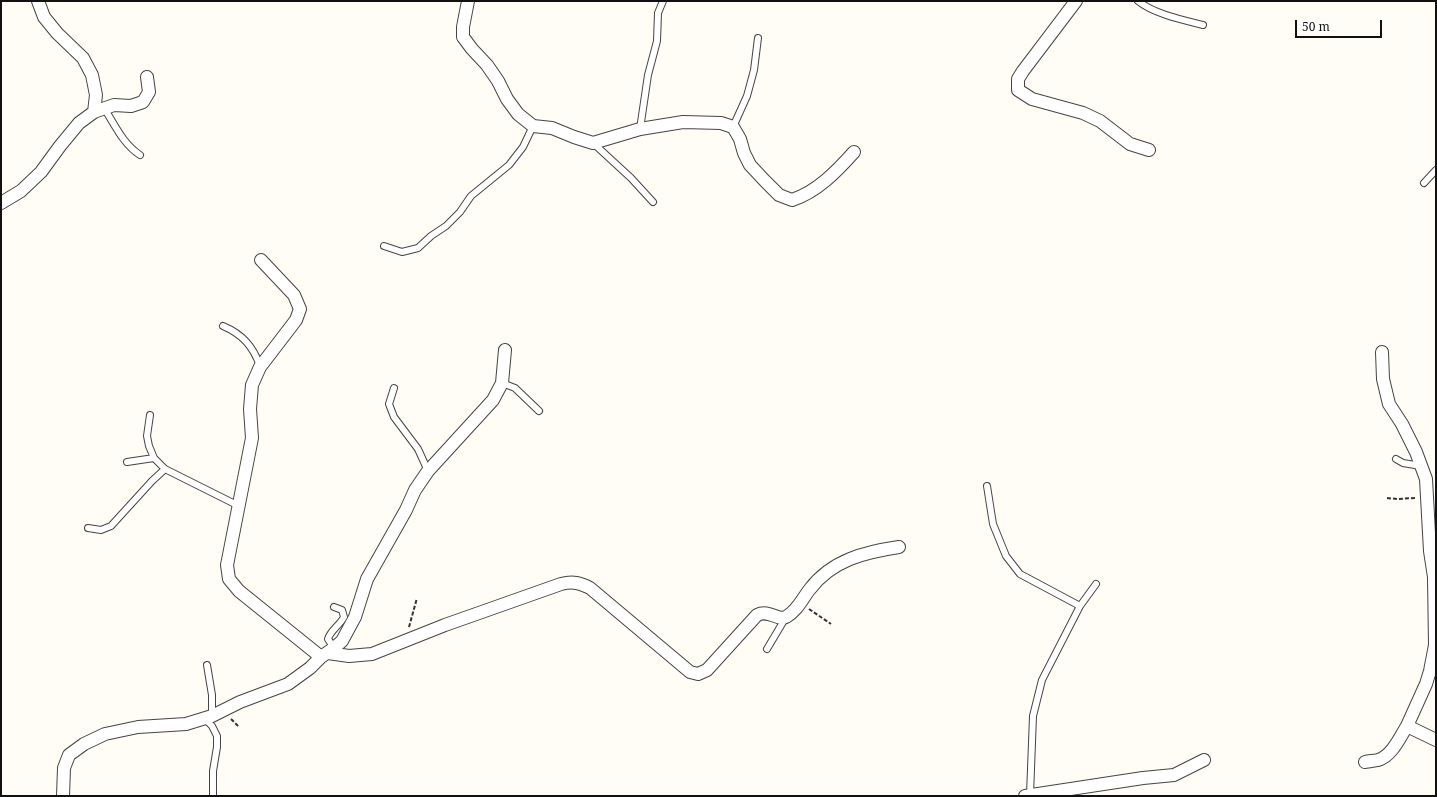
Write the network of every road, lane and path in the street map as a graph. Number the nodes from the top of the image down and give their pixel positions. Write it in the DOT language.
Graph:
graph roads {
  1 [pos="38,1"];
  2 [pos="468,1"];
  3 [pos="663,1"];
  4 [pos="1076,1"];
  5 [pos="1138,1"];
  6 [pos="1203,25"];
  7 [pos="758,38"];
  8 [pos="147,77"];
  9 [pos="99,110"];
  10 [pos="533,126"];
  11 [pos="733,127"];
  12 [pos="640,130"];
  13 [pos="593,143"];
  14 [pos="1149,150"];
  15 [pos="854,152"];
  16 [pos="140,155"];
  17 [pos="1436,170"];
  18 [pos="1424,183"];
  19 [pos="653,202"];
  20 [pos="1,204"];
  21 [pos="384,246"];
  22 [pos="261,260"];
  23 [pos="223,326"];
  24 [pos="506,350"];
  25 [pos="1382,352"];
  26 [pos="260,368"];
  27 [pos="502,383"];
  28 [pos="394,388"];
  29 [pos="539,410"];
  30 [pos="150,415"];
  31 [pos="154,458"];
  32 [pos="1396,459"];
  33 [pos="127,462"];
  34 [pos="1421,466"];
  35 [pos="165,469"];
  36 [pos="428,471"];
  37 [pos="987,486"];
  38 [pos="1427,496"];
  39 [pos="1387,498"];
  40 [pos="239,506"];
  41 [pos="88,528"];
  42 [pos="899,547"];
  43 [pos="1096,584"];
  44 [pos="417,598"];
  45 [pos="801,604"];
  46 [pos="334,606"];
  47 [pos="1080,606"];
  48 [pos="786,617"];
  49 [pos="831,624"];
  50 [pos="406,642"];
  51 [pos="767,649"];
  52 [pos="328,653"];
  53 [pos="207,665"];
  54 [pos="208,717"];
  55 [pos="1407,726"];
  56 [pos="1436,740"];
  57 [pos="1204,760"];
  58 [pos="1365,762"];
  59 [pos="63,796"];
  60 [pos="213,796"];
  61 [pos="1027,796"];
  1 -- 9 [label="street"];
  2 -- 10 [label="street"];
  3 -- 12 [label="lane"];
  4 -- 14 [label="street"];
  5 -- 6 [label="lane"];
  7 -- 11 [label="lane"];
  8 -- 9 [label="street"];
  9 -- 16 [label="lane"];
  9 -- 20 [label="street"];
  10 -- 13 [label="street"];
  10 -- 21 [label="lane"];
  11 -- 12 [label="street"];
  11 -- 15 [label="street"];
  12 -- 13 [label="street"];
  13 -- 19 [label="lane"];
  17 -- 18 [label="lane"];
  22 -- 26 [label="street"];
  23 -- 26 [label="lane"];
  24 -- 27 [label="street"];
  25 -- 34 [label="street"];
  26 -- 40 [label="street"];
  27 -- 29 [label="lane"];
  27 -- 36 [label="street"];
  28 -- 36 [label="lane"];
  30 -- 31 [label="lane"];
  31 -- 33 [label="lane"];
  31 -- 35 [label="lane"];
  32 -- 34 [label="lane"];
  34 -- 38 [label="street"];
  35 -- 40 [label="lane"];
  35 -- 41 [label="lane"];
  36 -- 52 [label="street"];
  37 -- 47 [label="lane"];
  38 -- 39 [label="path"];
  38 -- 55 [label="street"];
  40 -- 52 [label="street"];
  42 -- 45 [label="street"];
  43 -- 47 [label="lane"];
  44 -- 50 [label="path"];
  45 -- 48 [label="street"];
  45 -- 49 [label="path"];
  46 -- 52 [label="lane"];
  47 -- 61 [label="lane"];
  48 -- 50 [label="street"];
  48 -- 51 [label="lane"];
  50 -- 52 [label="street"];
  52 -- 54 [label="street"];
  53 -- 54 [label="lane"];
  54 -- 59 [label="street"];
  54 -- 60 [label="lane"];
  55 -- 56 [label="street"];
  55 -- 58 [label="street"];
  57 -- 61 [label="street"];
}
